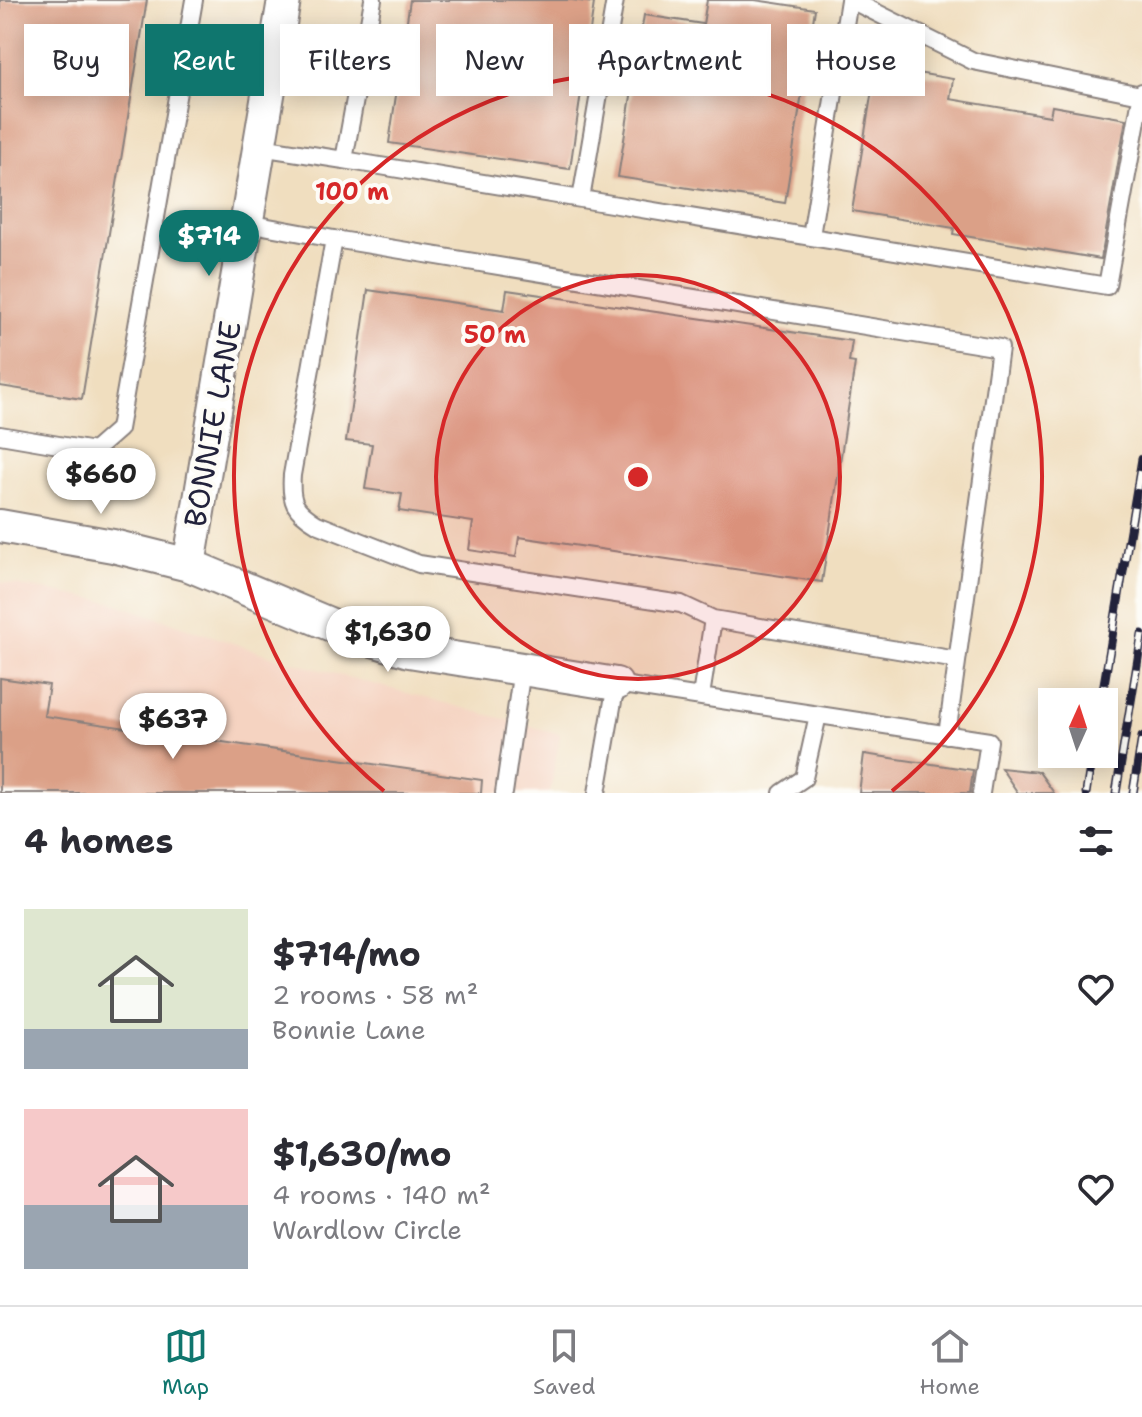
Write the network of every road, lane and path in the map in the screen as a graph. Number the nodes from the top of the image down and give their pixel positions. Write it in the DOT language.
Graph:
graph roads {
  1 [pos="194,0"];
  2 [pos="284,0"];
  3 [pos="373,0"];
  4 [pos="615,0"];
  5 [pos="850,0"];
  6 [pos="1142,93"];
  7 [pos="260,147"];
  8 [pos="344,160"];
  9 [pos="581,199"];
  10 [pos="247,223"];
  11 [pos="811,236"];
  12 [pos="334,239"];
  13 [pos="0,435"];
  14 [pos="0,526"];
  15 [pos="189,565"];
  16 [pos="713,619"];
  17 [pos="957,660"];
  18 [pos="522,669"];
  19 [pos="616,684"];
  20 [pos="701,696"];
  21 [pos="818,715"];
  22 [pos="947,735"];
  23 [pos="504,793"];
  24 [pos="597,793"];
  25 [pos="782,793"];
  26 [pos="981,793"];
  1 -- 13 [label="lane"];
  2 -- 7 [label="street, BONNIE LANE"];
  3 -- 8 [label="lane"];
  4 -- 9 [label="lane"];
  5 -- 6 [label="lane"];
  5 -- 11 [label="lane"];
  6 -- 11 [label="lane"];
  7 -- 8 [label="lane"];
  7 -- 10 [label="street, BONNIE LANE"];
  8 -- 9 [label="lane"];
  9 -- 11 [label="lane"];
  10 -- 12 [label="lane"];
  10 -- 15 [label="street, BONNIE LANE"];
  12 -- 16 [label="lane"];
  12 -- 17 [label="lane"];
  14 -- 15 [label="street"];
  15 -- 18 [label="street"];
  16 -- 17 [label="lane"];
  16 -- 20 [label="lane"];
  17 -- 22 [label="lane"];
  18 -- 19 [label="street"];
  18 -- 23 [label="lane"];
  19 -- 20 [label="lane"];
  19 -- 24 [label="lane"];
  20 -- 21 [label="lane"];
  21 -- 22 [label="lane"];
  21 -- 25 [label="lane"];
  22 -- 26 [label="lane"];
}
